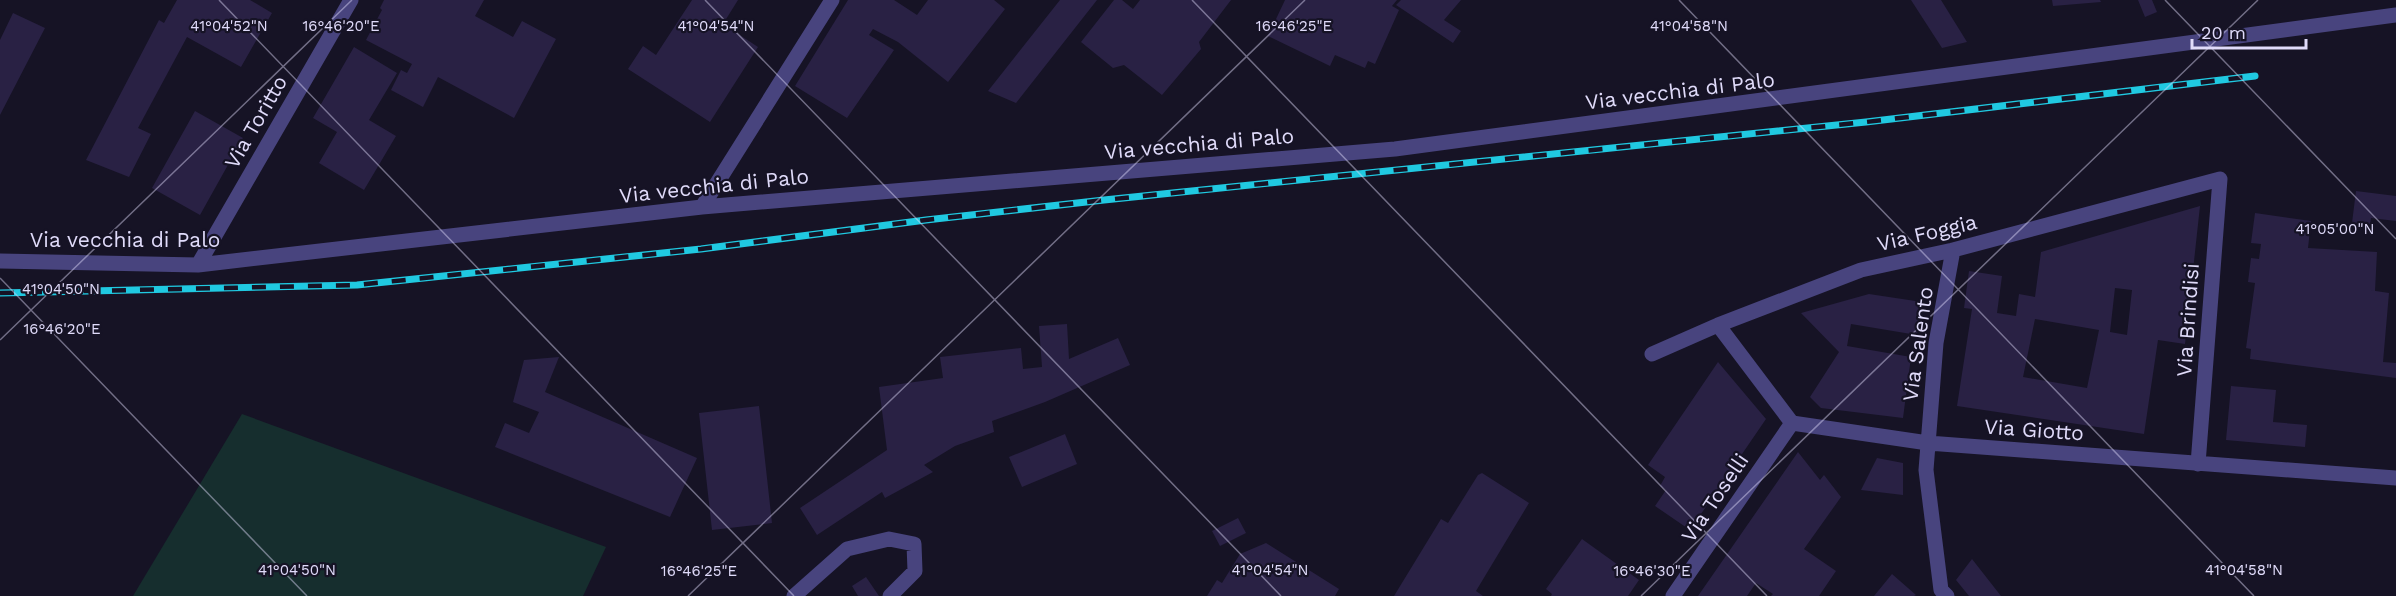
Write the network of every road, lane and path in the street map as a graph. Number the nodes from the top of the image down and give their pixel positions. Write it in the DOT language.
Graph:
graph roads {
  1 [pos="351,0"];
  2 [pos="832,0"];
  3 [pos="2396,15"];
  4 [pos="2220,179"];
  5 [pos="702,207"];
  6 [pos="1953,250"];
  7 [pos="0,261"];
  8 [pos="198,265"];
  9 [pos="1718,325"];
  10 [pos="1652,354"];
  11 [pos="1792,423"];
  12 [pos="1928,443"];
  13 [pos="2198,464"];
  14 [pos="2396,478"];
  15 [pos="1941,594"];
  16 [pos="794,596"];
  17 [pos="890,596"];
  18 [pos="1673,596"];
  1 -- 8 [label="street, Via Toritto"];
  2 -- 5 [label="street"];
  3 -- 5 [label="street, Via vecchia di Palo"];
  4 -- 6 [label="street, Via Foggia"];
  4 -- 13 [label="street, Via Brindisi"];
  5 -- 8 [label="street, Via vecchia di Palo"];
  6 -- 9 [label="street, Via Foggia"];
  6 -- 12 [label="street, Via Salento"];
  7 -- 8 [label="street, Via vecchia di Palo"];
  9 -- 10 [label="street, Via Foggia"];
  9 -- 11 [label="street"];
  11 -- 12 [label="street, Via Giotto"];
  11 -- 18 [label="street, Via Toselli"];
  12 -- 13 [label="street, Via Giotto"];
  12 -- 15 [label="street, Via Salento"];
  13 -- 14 [label="street, Via Giotto"];
  16 -- 17 [label="street"];
}
